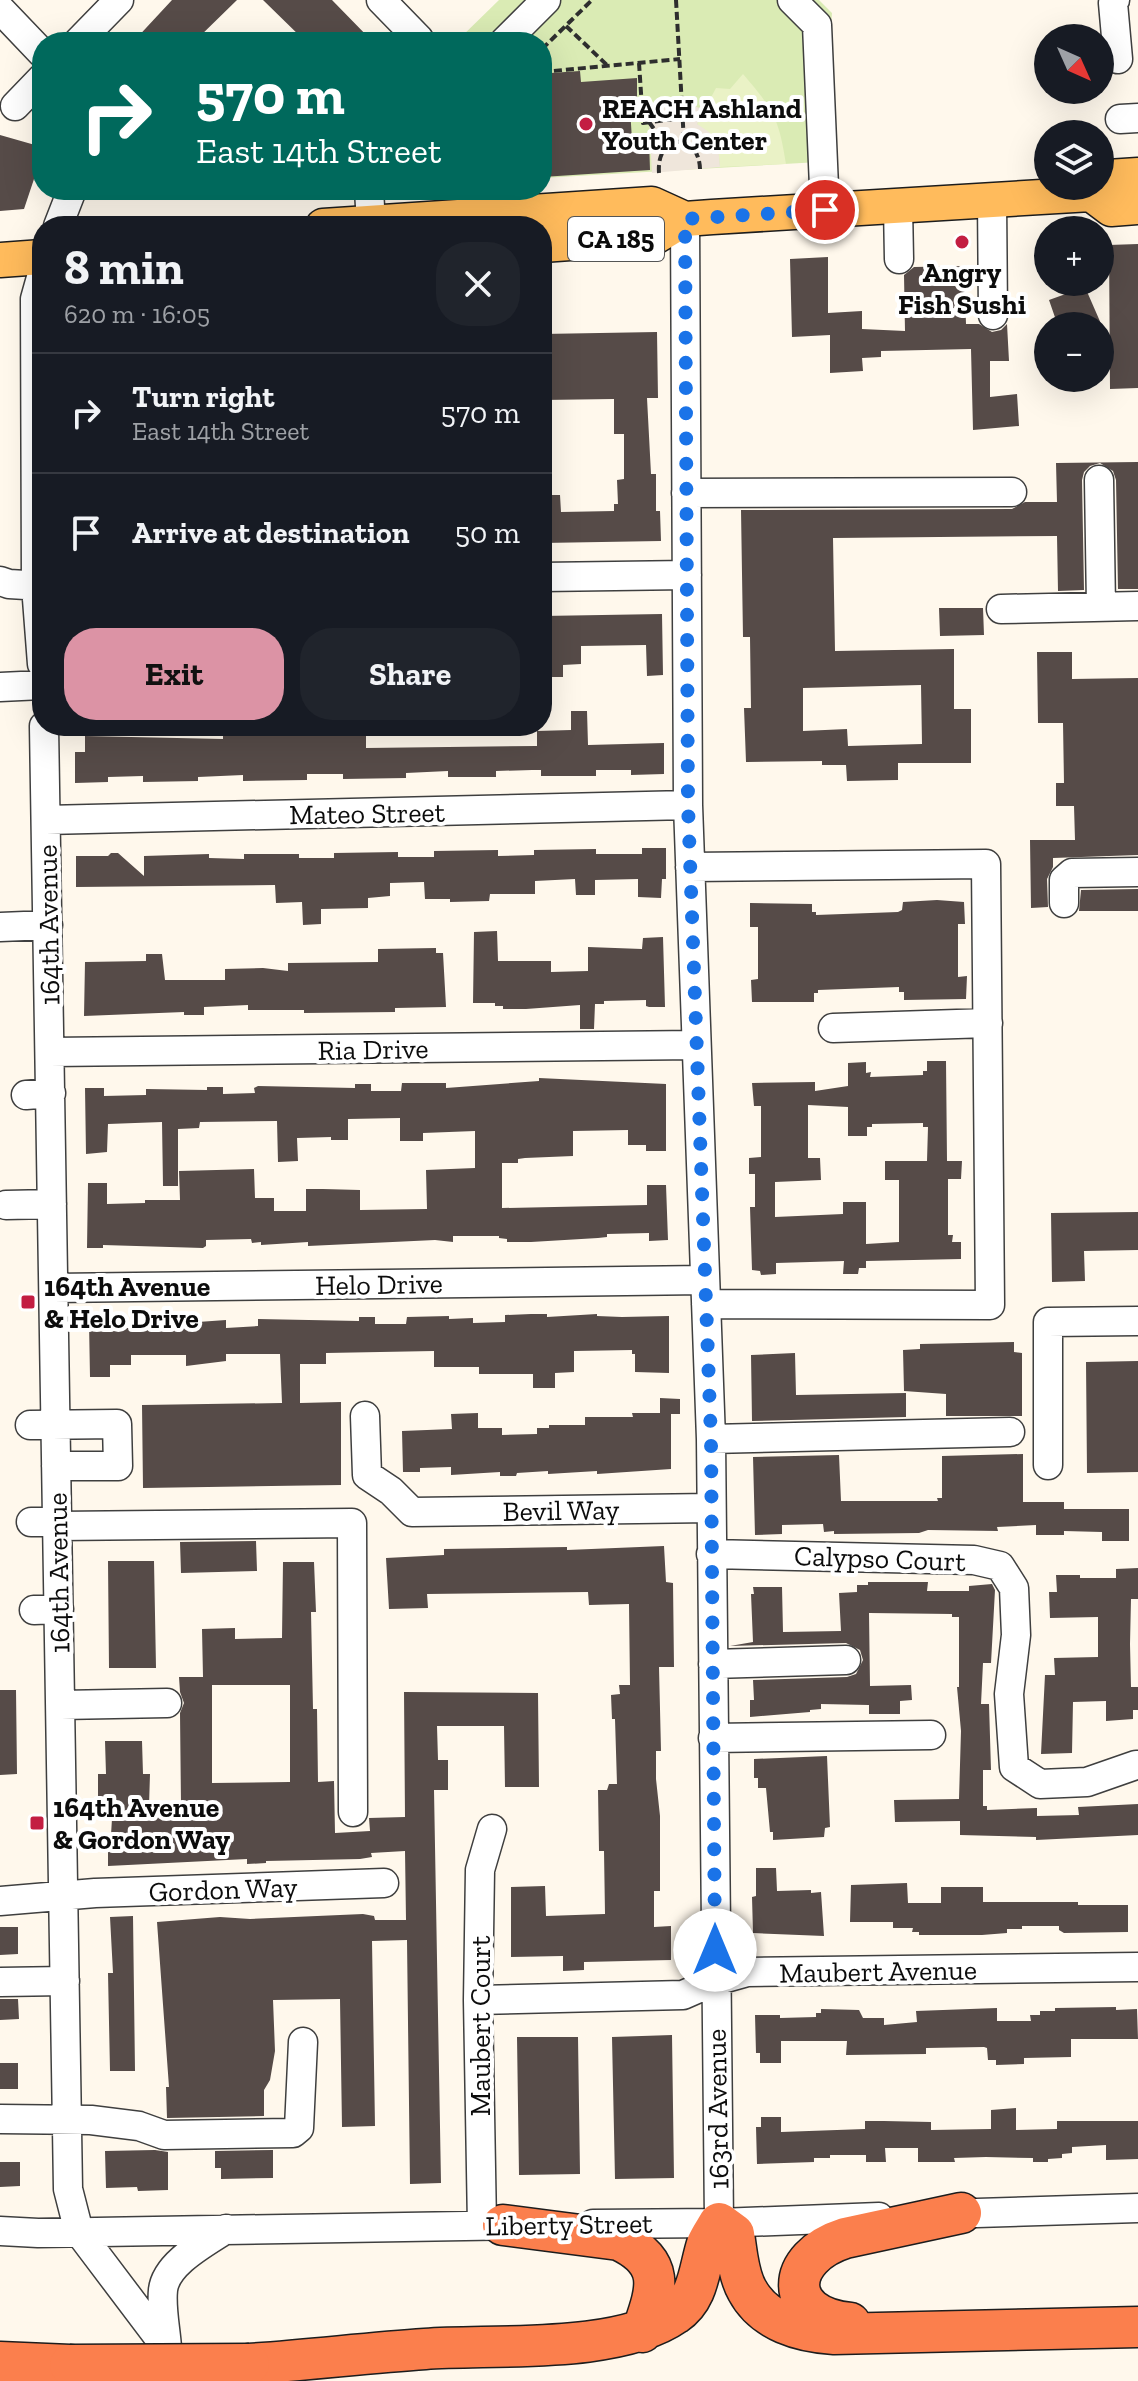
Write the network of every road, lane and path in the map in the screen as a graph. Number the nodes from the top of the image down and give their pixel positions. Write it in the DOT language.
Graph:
graph roads {
  1 [pos="119,0"];
  2 [pos="381,0"];
  3 [pos="546,0"];
  4 [pos="592,0"];
  5 [pos="676,0"];
  6 [pos="792,0"];
  7 [pos="1115,0"];
  8 [pos="0,9"];
  9 [pos="566,26"];
  10 [pos="88,32"];
  11 [pos="412,32"];
  12 [pos="514,32"];
  13 [pos="552,39"];
  14 [pos="32,43"];
  15 [pos="680,59"];
  16 [pos="1118,59"];
  17 [pos="639,63"];
  18 [pos="608,66"];
  19 [pos="552,71"];
  20 [pos="32,88"];
  21 [pos="15,106"];
  22 [pos="683,118"];
  23 [pos="649,122"];
  24 [pos="684,142"];
  25 [pos="666,146"];
  26 [pos="700,169"];
  27 [pos="659,173"];
  28 [pos="1138,175"];
  29 [pos="1114,177"];
  30 [pos="1034,196"];
  31 [pos="992,200"];
  32 [pos="1105,200"];
  33 [pos="370,206"];
  34 [pos="898,206"];
  35 [pos="1138,207"];
  36 [pos="825,210"];
  37 [pos="346,216"];
  38 [pos="685,219"];
  39 [pos="552,244"];
  40 [pos="32,258"];
  41 [pos="899,259"];
  42 [pos="0,260"];
  43 [pos="993,315"];
  44 [pos="1099,480"];
  45 [pos="1012,492"];
  46 [pos="686,493"];
  47 [pos="687,575"];
  48 [pos="552,577"];
  49 [pos="0,581"];
  50 [pos="32,586"];
  51 [pos="1138,606"];
  52 [pos="1101,607"];
  53 [pos="1001,609"];
  54 [pos="32,685"];
  55 [pos="0,687"];
  56 [pos="44,736"];
  57 [pos="688,805"];
  58 [pos="46,820"];
  59 [pos="690,867"];
  60 [pos="1138,872"];
  61 [pos="1064,903"];
  62 [pos="48,925"];
  63 [pos="0,927"];
  64 [pos="988,1023"];
  65 [pos="833,1028"];
  66 [pos="696,1045"];
  67 [pos="50,1052"];
  68 [pos="52,1204"];
  69 [pos="6,1205"];
  70 [pos="54,1288"];
  71 [pos="705,1292"];
  72 [pos="1138,1321"];
  73 [pos="365,1416"];
  74 [pos="43,1425"];
  75 [pos="1010,1432"];
  76 [pos="711,1439"];
  77 [pos="1048,1465"];
  78 [pos="48,1470"];
  79 [pos="711,1508"];
  80 [pos="49,1523"];
  81 [pos="711,1554"];
  82 [pos="846,1660"];
  83 [pos="713,1664"];
  84 [pos="167,1703"];
  85 [pos="61,1705"];
  86 [pos="931,1735"];
  87 [pos="713,1738"];
  88 [pos="1136,1765"];
  89 [pos="353,1812"];
  90 [pos="492,1829"];
  91 [pos="384,1883"];
  92 [pos="64,1896"];
  93 [pos="0,1901"];
  94 [pos="1138,1967"];
  95 [pos="65,1981"];
  96 [pos="715,1981"];
  97 [pos="0,1982"];
  98 [pos="478,2000"];
  99 [pos="303,2042"];
  100 [pos="0,2119"];
  101 [pos="67,2120"];
  102 [pos="1138,2208"];
  103 [pos="961,2213"];
  104 [pos="719,2223"];
  105 [pos="492,2225"];
  106 [pos="226,2229"];
  107 [pos="0,2231"];
  108 [pos="79,2232"];
  109 [pos="1138,2327"];
  110 [pos="642,2332"];
  111 [pos="949,2332"];
  112 [pos="167,2348"];
  113 [pos="0,2362"];
  114 [pos="191,2381"];
  1 -- 10 [label="street"];
  2 -- 11 [label="street"];
  3 -- 12 [label="street"];
  4 -- 9 [label="path"];
  5 -- 15 [label="path"];
  6 -- 36 [label="street"];
  7 -- 16 [label="street"];
  8 -- 14 [label="street"];
  9 -- 13 [label="path"];
  9 -- 18 [label="path"];
  15 -- 17 [label="path"];
  15 -- 22 [label="path"];
  17 -- 18 [label="path"];
  17 -- 23 [label="path"];
  18 -- 19 [label="path"];
  20 -- 21 [label="street"];
  22 -- 23 [label="path"];
  22 -- 24 [label="path"];
  23 -- 25 [label="path"];
  24 -- 25 [label="path"];
  24 -- 26 [label="path"];
  25 -- 27 [label="path"];
  28 -- 29 [label="main road, CA 185"];
  30 -- 31 [label="main road, CA 185"];
  31 -- 34 [label="main road, CA 185"];
  31 -- 43 [label="street"];
  32 -- 35 [label="main road, CA 185"];
  33 -- 37 [label="main road, CA 185"];
  33 -- 38 [label="main road, CA 185"];
  34 -- 36 [label="main road, CA 185"];
  34 -- 41 [label="street"];
  36 -- 38 [label="main road, CA 185"];
  38 -- 39 [label="main road, CA 185"];
  38 -- 46 [label="street, 163rd Avenue"];
  40 -- 42 [label="main road"];
  44 -- 52 [label="street"];
  45 -- 46 [label="street"];
  46 -- 47 [label="street, 163rd Avenue"];
  47 -- 48 [label="street"];
  47 -- 57 [label="street, 163rd Avenue"];
  49 -- 50 [label="street"];
  51 -- 52 [label="street"];
  52 -- 53 [label="street"];
  54 -- 55 [label="street"];
  56 -- 58 [label="street, 164th Avenue"];
  57 -- 58 [label="street, Mateo Street"];
  57 -- 59 [label="street, 163rd Avenue"];
  58 -- 62 [label="street, 164th Avenue"];
  59 -- 64 [label="street"];
  59 -- 66 [label="street, 163rd Avenue"];
  60 -- 61 [label="street"];
  62 -- 63 [label="street"];
  62 -- 67 [label="street, 164th Avenue"];
  64 -- 65 [label="street"];
  64 -- 71 [label="street, Helo Drive"];
  66 -- 67 [label="street, Ria Drive"];
  66 -- 71 [label="street, 163rd Avenue"];
  67 -- 68 [label="street, 164th Avenue"];
  68 -- 69 [label="street"];
  68 -- 70 [label="street, 164th Avenue"];
  70 -- 71 [label="street, Helo Drive"];
  70 -- 74 [label="street, 164th Avenue"];
  71 -- 76 [label="street, 163rd Avenue"];
  72 -- 77 [label="street"];
  73 -- 79 [label="street, Bevil Way"];
  74 -- 78 [label="street, 164th Avenue"];
  74 -- 78 [label="street"];
  75 -- 76 [label="street"];
  76 -- 79 [label="street, 163rd Avenue"];
  78 -- 80 [label="street, 164th Avenue"];
  79 -- 81 [label="street, 163rd Avenue"];
  80 -- 85 [label="street, 164th Avenue"];
  80 -- 89 [label="street"];
  81 -- 83 [label="street, 163rd Avenue"];
  81 -- 88 [label="street, Calypso Court"];
  82 -- 83 [label="street"];
  83 -- 87 [label="street, 163rd Avenue"];
  84 -- 85 [label="street"];
  85 -- 92 [label="street, 164th Avenue"];
  86 -- 87 [label="street"];
  87 -- 96 [label="street, 163rd Avenue"];
  90 -- 98 [label="street, Maubert Court"];
  91 -- 92 [label="street, Gordon Way"];
  92 -- 93 [label="street, Gordon Way"];
  92 -- 95 [label="street, 164th Avenue"];
  94 -- 96 [label="street, Maubert Avenue"];
  95 -- 97 [label="street"];
  95 -- 101 [label="street, 164th Avenue"];
  96 -- 98 [label="street, Maubert Avenue"];
  96 -- 104 [label="street, 163rd Avenue"];
  98 -- 105 [label="street, Maubert Court"];
  99 -- 101 [label="street"];
  100 -- 101 [label="street"];
  101 -- 108 [label="street, 164th Avenue"];
  102 -- 103 [label="street, Liberty Street"];
  103 -- 104 [label="street, Liberty Street"];
  103 -- 111 [label="highway"];
  104 -- 105 [label="street, Liberty Street"];
  104 -- 110 [label="highway"];
  104 -- 111 [label="highway"];
  105 -- 106 [label="street, Liberty Street"];
  105 -- 110 [label="highway"];
  106 -- 108 [label="street, Liberty Street"];
  106 -- 112 [label="street"];
  107 -- 108 [label="street, Liberty Street"];
  108 -- 112 [label="street, 164th Avenue"];
  109 -- 111 [label="highway"];
  110 -- 113 [label="highway, bridge"];
  112 -- 114 [label="street, 164th Avenue"];
}
